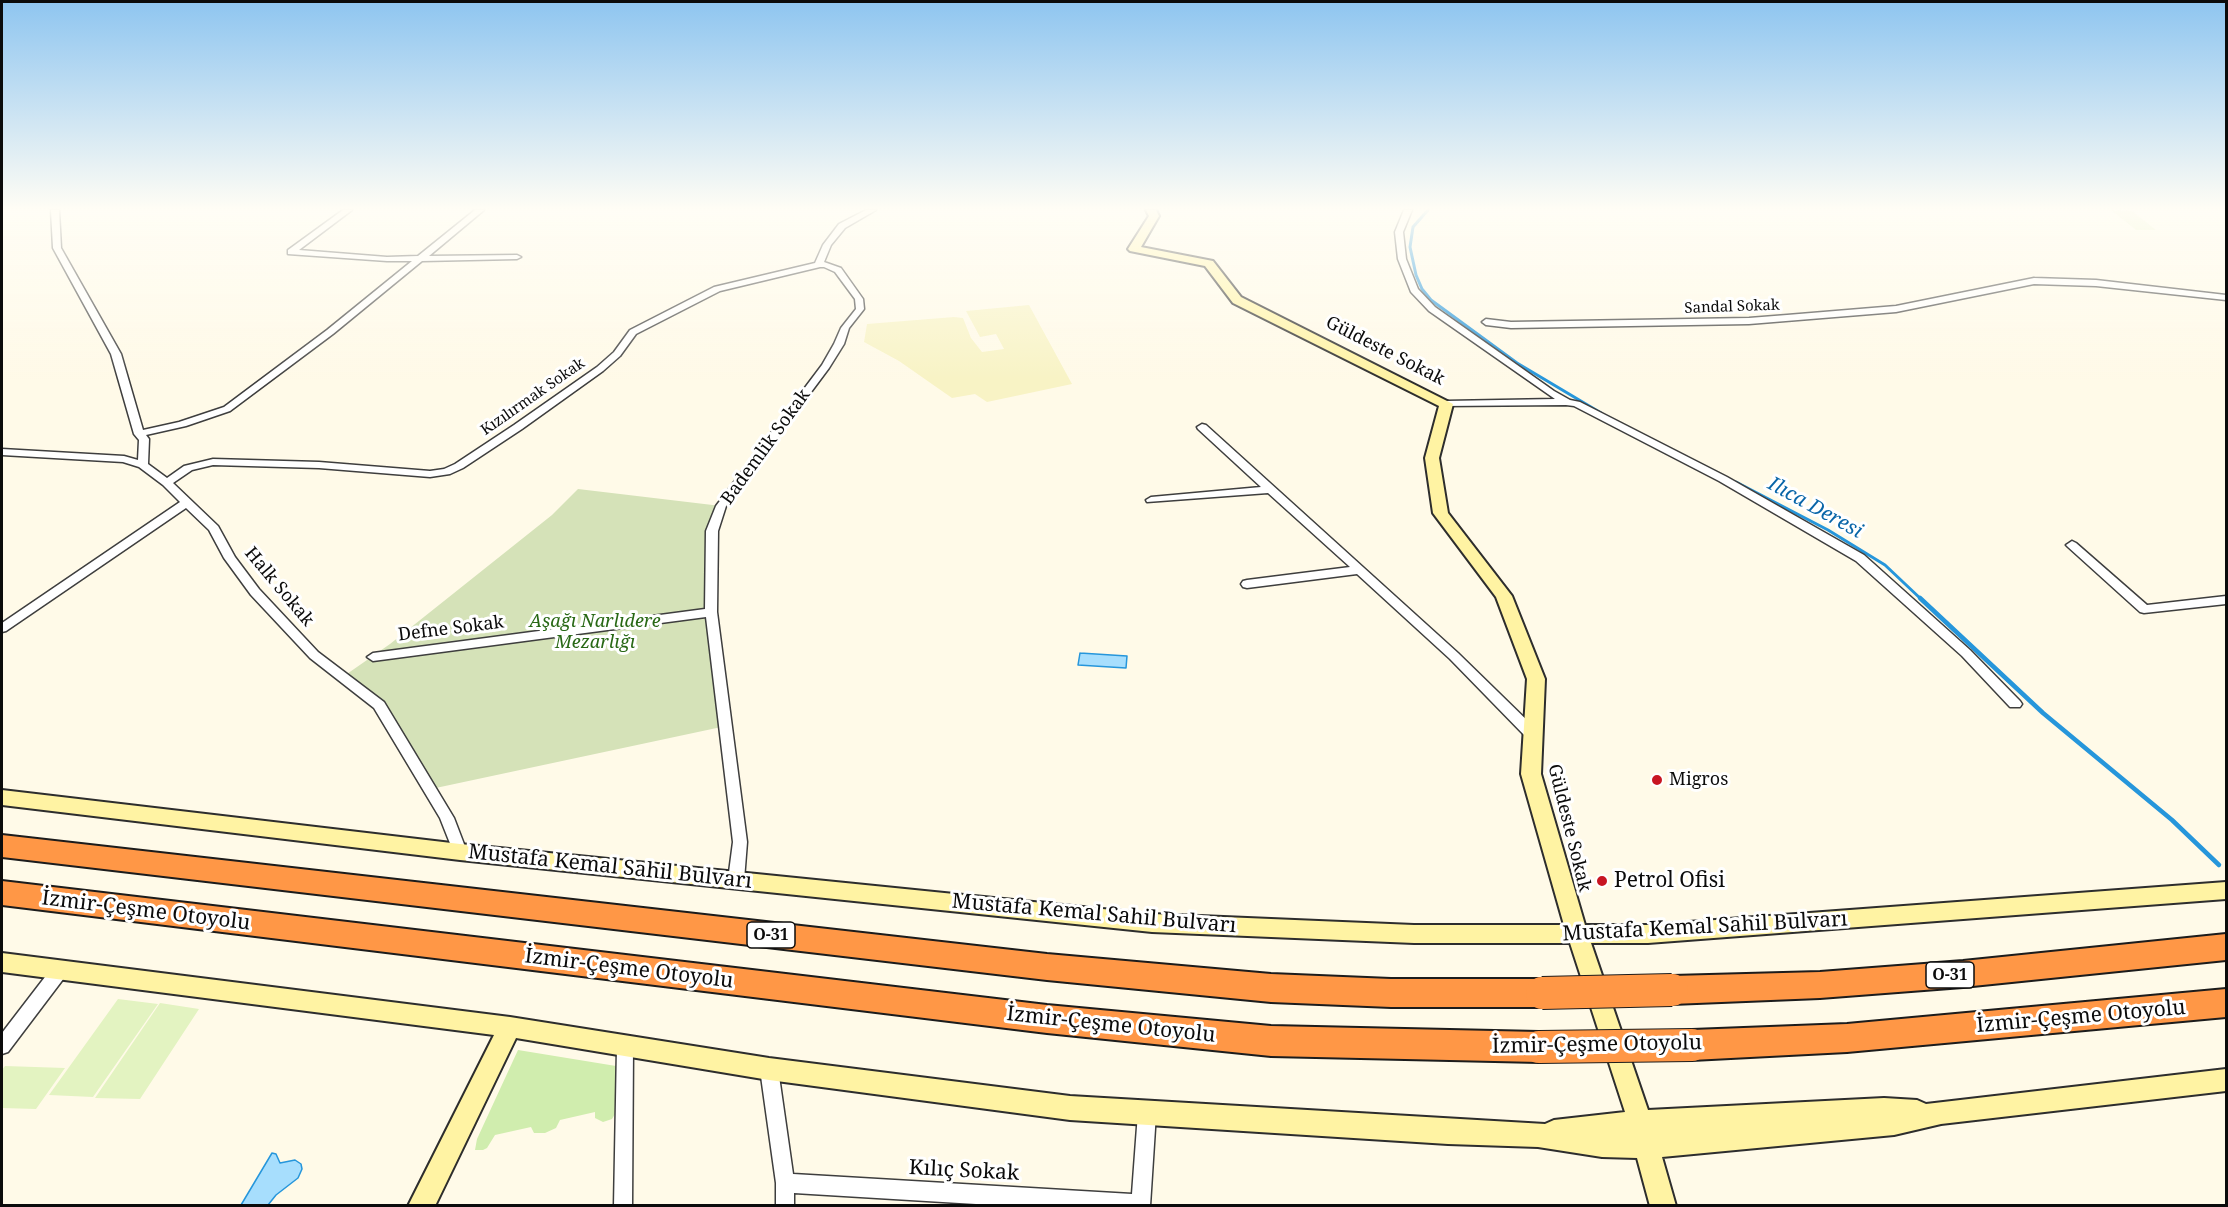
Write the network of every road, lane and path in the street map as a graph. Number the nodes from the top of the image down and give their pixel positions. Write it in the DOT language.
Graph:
graph roads {
  1 [pos="66,266"];
  2 [pos="412,266"];
  3 [pos="815,266"];
  4 [pos="830,266"];
  5 [pos="1212,266"];
  6 [pos="1405,266"];
  7 [pos="2226,298"];
  8 [pos="1486,322"];
  9 [pos="1567,402"];
  10 [pos="1446,404"];
  11 [pos="1202,427"];
  12 [pos="140,434"];
  13 [pos="2,452"];
  14 [pos="143,465"];
  15 [pos="167,483"];
  16 [pos="1271,489"];
  17 [pos="1151,500"];
  18 [pos="186,503"];
  19 [pos="2072,545"];
  20 [pos="1359,570"];
  21 [pos="1247,584"];
  22 [pos="2226,600"];
  23 [pos="711,612"];
  24 [pos="2,628"];
  25 [pos="373,657"];
  26 [pos="2015,704"];
  27 [pos="1533,735"];
  28 [pos="2,798"];
  29 [pos="2,846"];
  30 [pos="460,852"];
  31 [pos="736,880"];
  32 [pos="2226,890"];
  33 [pos="2,893"];
  34 [pos="1578,936"];
  35 [pos="2226,947"];
  36 [pos="2,963"];
  37 [pos="60,969"];
  38 [pos="2226,1003"];
  39 [pos="510,1027"];
  40 [pos="2,1046"];
  41 [pos="626,1047"];
  42 [pos="769,1069"];
  43 [pos="2226,1080"];
  44 [pos="1147,1113"];
  45 [pos="1644,1134"];
  46 [pos="785,1183"];
  47 [pos="1141,1205"];
  48 [pos="421,1206"];
  49 [pos="623,1206"];
  50 [pos="785,1206"];
  51 [pos="1663,1206"];
  1 -- 12 [label="street"];
  2 -- 12 [label="street"];
  3 -- 15 [label="street, Kızılırmak Sokak"];
  4 -- 23 [label="street, Bademlik Sokak"];
  5 -- 10 [label="street, Güldeste Sokak"];
  6 -- 9 [label="street"];
  7 -- 8 [label="street, Sandal Sokak"];
  9 -- 10 [label="street"];
  9 -- 26 [label="street"];
  10 -- 27 [label="street, Güldeste Sokak"];
  11 -- 16 [label="street"];
  12 -- 14 [label="street"];
  13 -- 14 [label="street, Halk Sokak"];
  14 -- 15 [label="street, Halk Sokak"];
  15 -- 18 [label="street, Halk Sokak"];
  16 -- 17 [label="street"];
  16 -- 20 [label="street"];
  18 -- 24 [label="street"];
  18 -- 30 [label="street, Halk Sokak"];
  19 -- 22 [label="street"];
  20 -- 21 [label="street"];
  20 -- 27 [label="street"];
  23 -- 25 [label="street, Defne Sokak"];
  23 -- 31 [label="street, Bademlik Sokak"];
  27 -- 34 [label="street, Güldeste Sokak"];
  28 -- 30 [label="street, Mustafa Kemal Sahil Bulvarı"];
  29 -- 35 [label="highway, O-31, bridge"];
  30 -- 31 [label="street, Mustafa Kemal Sahil Bulvarı"];
  31 -- 34 [label="street, Mustafa Kemal Sahil Bulvarı"];
  32 -- 34 [label="street, Mustafa Kemal Sahil Bulvarı"];
  33 -- 38 [label="highway, İzmir-Çeşme Otoyolu, bridge"];
  34 -- 45 [label="street, Güldeste Sokak"];
  36 -- 37 [label="street"];
  37 -- 39 [label="street"];
  37 -- 40 [label="street"];
  39 -- 41 [label="street"];
  39 -- 48 [label="street"];
  41 -- 42 [label="street"];
  41 -- 49 [label="street"];
  42 -- 44 [label="street"];
  42 -- 46 [label="street"];
  43 -- 45 [label="street"];
  44 -- 45 [label="street"];
  44 -- 47 [label="street"];
  45 -- 51 [label="street, Güldeste Sokak"];
  46 -- 47 [label="street, Kılıç Sokak"];
  46 -- 50 [label="street"];
}
